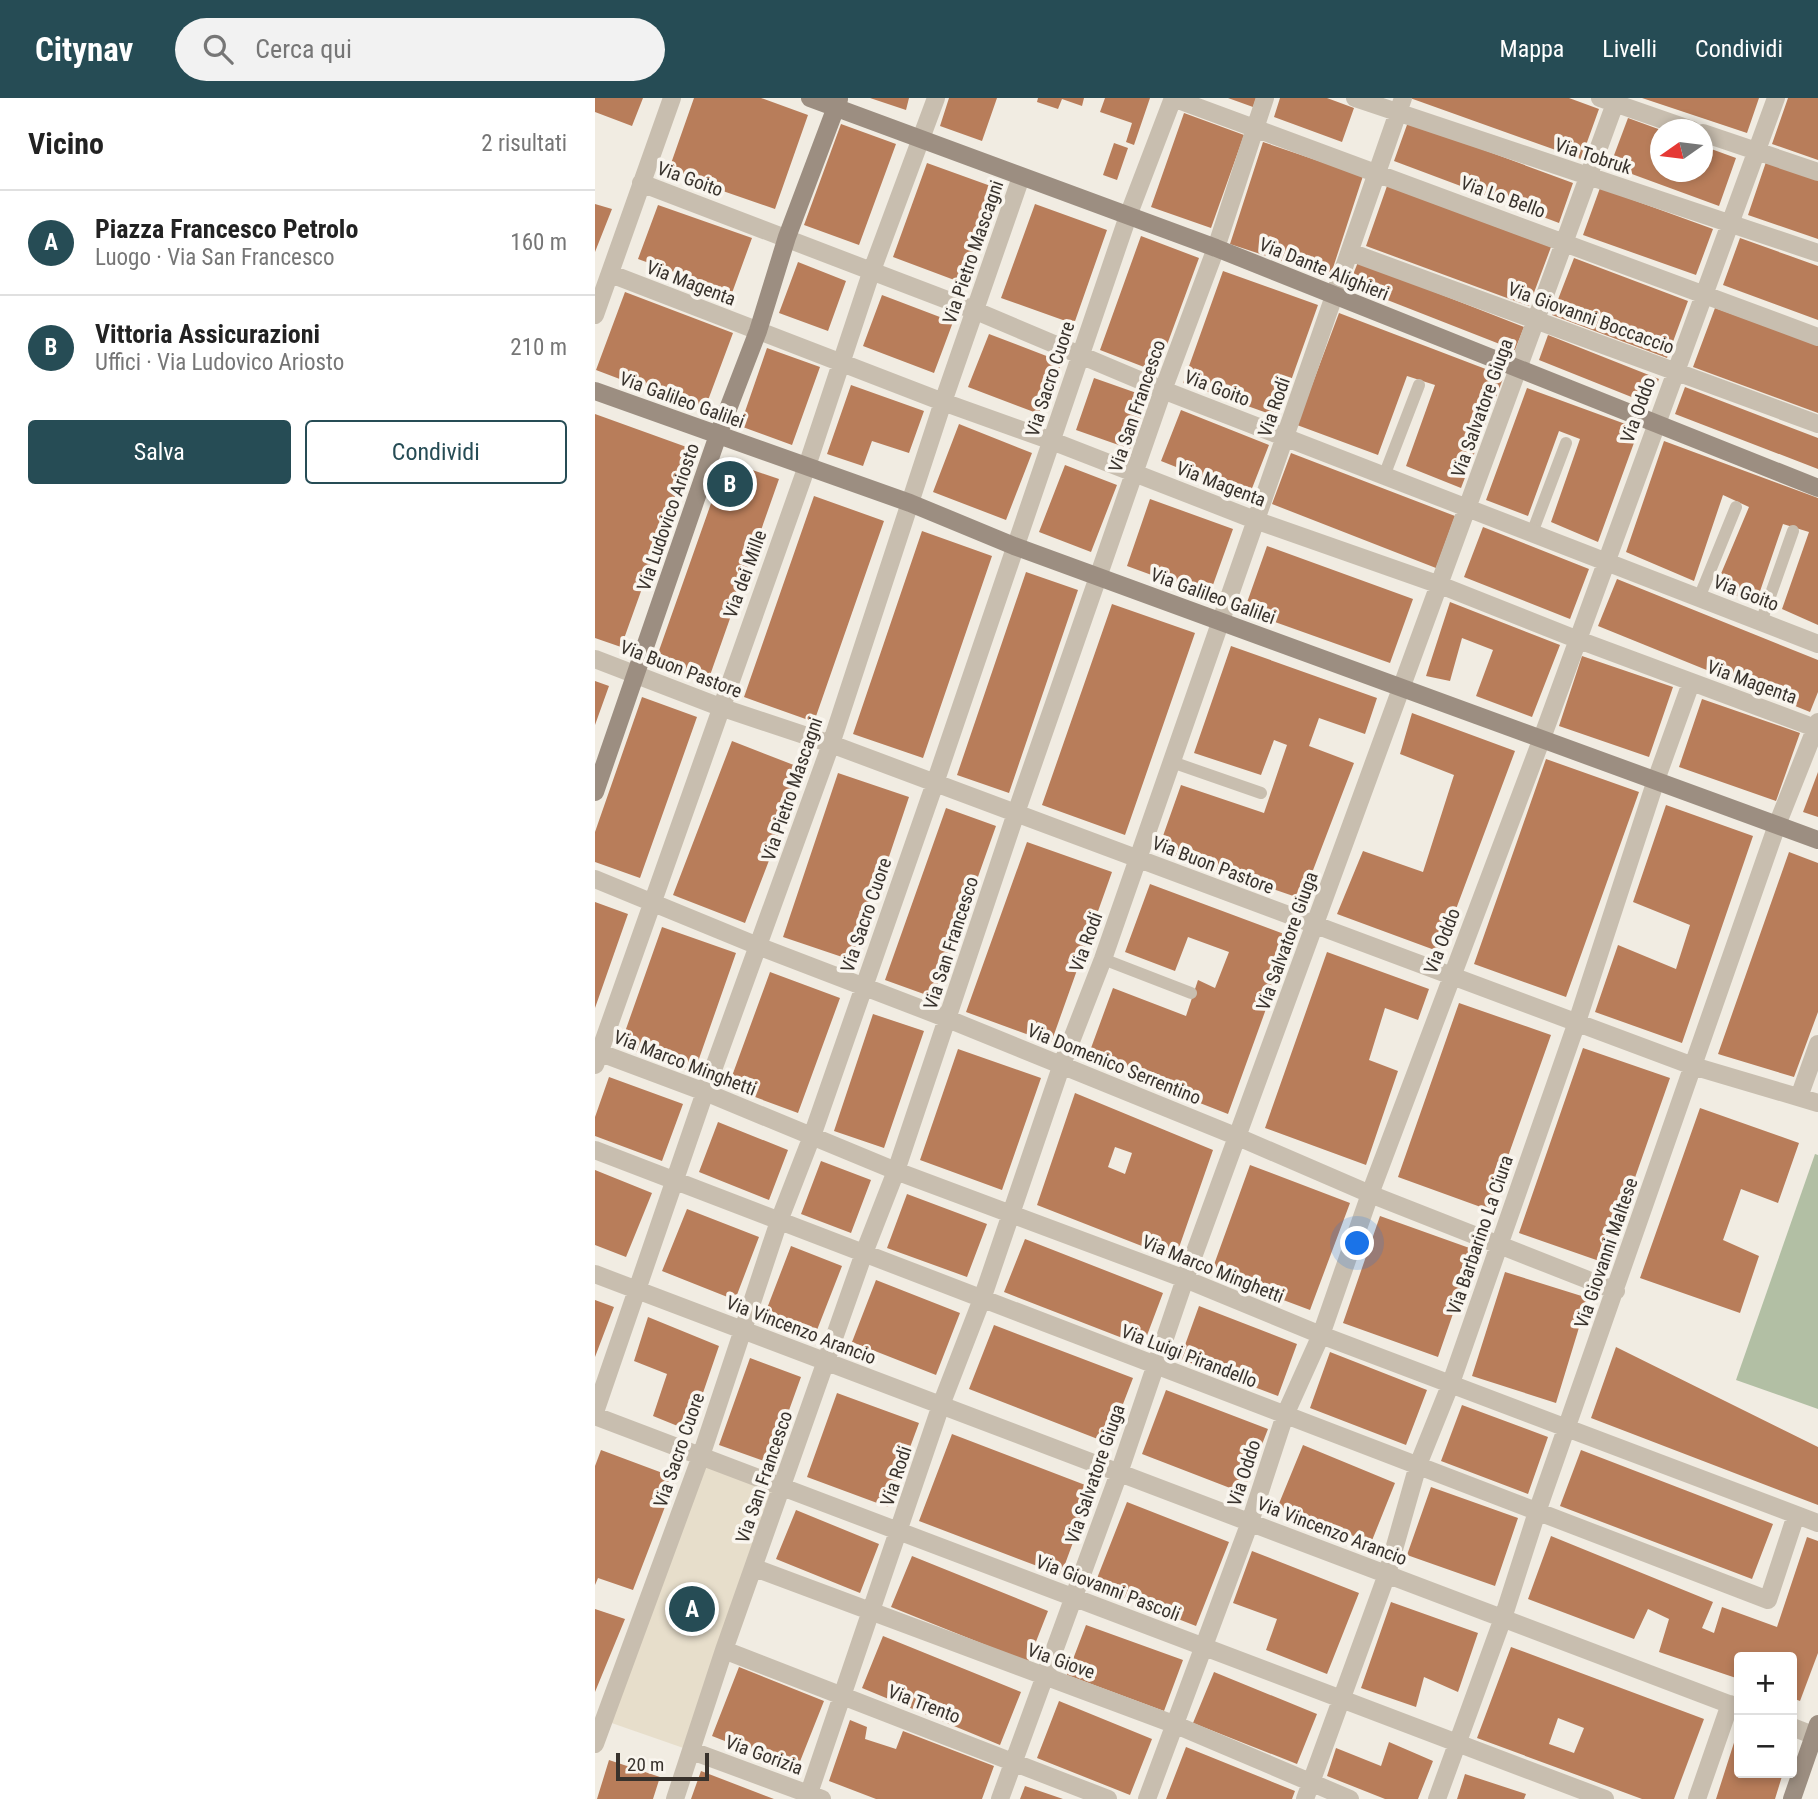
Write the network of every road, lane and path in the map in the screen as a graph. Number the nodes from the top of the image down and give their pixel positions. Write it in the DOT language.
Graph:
graph roads {
  1 [pos="672,98"];
  2 [pos="810,98"];
  3 [pos="936,98"];
  4 [pos="1173,98"];
  5 [pos="1265,98"];
  6 [pos="1355,98"];
  7 [pos="1776,98"];
  8 [pos="1611,100"];
  9 [pos="838,103"];
  10 [pos="1401,105"];
  11 [pos="1662,119"];
  12 [pos="1254,127"];
  13 [pos="1713,136"];
  14 [pos="921,139"];
  15 [pos="1756,151"];
  16 [pos="1378,173"];
  17 [pos="1818,173"];
  18 [pos="1021,177"];
  19 [pos="1588,177"];
  20 [pos="641,183"];
  21 [pos="1128,215"];
  22 [pos="1729,223"];
  23 [pos="786,237"];
  24 [pos="1565,242"];
  25 [pos="1216,248"];
  26 [pos="1350,252"];
  27 [pos="1818,253"];
  28 [pos="871,273"];
  29 [pos="611,274"];
  30 [pos="1703,294"];
  31 [pos="1334,297"];
  32 [pos="976,311"];
  33 [pos="595,315"];
  34 [pos="1536,321"];
  35 [pos="758,331"];
  36 [pos="1818,337"];
  37 [pos="1080,355"];
  38 [pos="842,363"];
  39 [pos="1518,370"];
  40 [pos="1675,371"];
  41 [pos="1419,385"];
  42 [pos="1163,390"];
  43 [pos="595,391"];
  44 [pos="943,402"];
  45 [pos="1656,423"];
  46 [pos="1818,424"];
  47 [pos="718,435"];
  48 [pos="1285,437"];
  49 [pos="1052,441"];
  50 [pos="1566,443"];
  51 [pos="807,466"];
  52 [pos="1136,474"];
  53 [pos="1384,476"];
  54 [pos="1818,488"];
  55 [pos="910,503"];
  56 [pos="1736,507"];
  57 [pos="1468,508"];
  58 [pos="1255,520"];
  59 [pos="1793,531"];
  60 [pos="1532,533"];
  61 [pos="1014,546"];
  62 [pos="1605,561"];
  63 [pos="1099,578"];
  64 [pos="1440,585"];
  65 [pos="1699,598"];
  66 [pos="1220,621"];
  67 [pos="1761,622"];
  68 [pos="1576,639"];
  69 [pos="1818,644"];
  70 [pos="595,659"];
  71 [pos="636,673"];
  72 [pos="1692,683"];
  73 [pos="1402,687"];
  74 [pos="720,707"];
  75 [pos="1817,726"];
  76 [pos="1542,738"];
  77 [pos="831,744"];
  78 [pos="1172,762"];
  79 [pos="1656,780"];
  80 [pos="935,783"];
  81 [pos="595,792"];
  82 [pos="1261,793"];
  83 [pos="1016,813"];
  84 [pos="1777,825"];
  85 [pos="1818,840"];
  86 [pos="1137,859"];
  87 [pos="595,879"];
  88 [pos="651,902"];
  89 [pos="1315,926"];
  90 [pos="758,946"];
  91 [pos="1103,959"];
  92 [pos="1451,975"];
  93 [pos="864,986"];
  94 [pos="1191,993"];
  95 [pos="948,1019"];
  96 [pos="1577,1022"];
  97 [pos="1818,1044"];
  98 [pos="597,1056"];
  99 [pos="1693,1066"];
  100 [pos="1061,1067"];
  101 [pos="705,1092"];
  102 [pos="1798,1097"];
  103 [pos="1818,1103"];
  104 [pos="812,1136"];
  105 [pos="1238,1137"];
  106 [pos="595,1150"];
  107 [pos="896,1171"];
  108 [pos="674,1181"];
  109 [pos="1370,1194"];
  110 [pos="1011,1214"];
  111 [pos="779,1221"];
  112 [pos="1499,1245"];
  113 [pos="864,1253"];
  114 [pos="595,1274"];
  115 [pos="1185,1279"];
  116 [pos="637,1290"];
  117 [pos="1616,1291"];
  118 [pos="982,1298"];
  119 [pos="741,1330"];
  120 [pos="1321,1335"];
  121 [pos="826,1362"];
  122 [pos="1156,1366"];
  123 [pos="1451,1382"];
  124 [pos="941,1405"];
  125 [pos="595,1414"];
  126 [pos="1285,1415"];
  127 [pos="1568,1427"];
  128 [pos="701,1456"];
  129 [pos="1418,1465"];
  130 [pos="1119,1472"];
  131 [pos="783,1487"];
  132 [pos="1537,1511"];
  133 [pos="1796,1515"];
  134 [pos="1250,1522"];
  135 [pos="1818,1523"];
  136 [pos="900,1531"];
  137 [pos="755,1568"];
  138 [pos="1387,1574"];
  139 [pos="1073,1597"];
  140 [pos="872,1613"];
  141 [pos="1503,1618"];
  142 [pos="1204,1647"];
  143 [pos="724,1650"];
  144 [pos="1044,1678"];
  145 [pos="841,1695"];
  146 [pos="1340,1699"];
  147 [pos="1734,1706"];
  148 [pos="1734,1708"];
  149 [pos="599,1719"];
  150 [pos="1175,1725"];
  151 [pos="1797,1728"];
  152 [pos="1817,1732"];
  153 [pos="1458,1743"];
  154 [pos="595,1744"];
  155 [pos="692,1751"];
  156 [pos="1012,1761"];
  157 [pos="1308,1791"];
  158 [pos="813,1797"];
  159 [pos="675,1799"];
  160 [pos="1000,1799"];
  161 [pos="1108,1799"];
  162 [pos="1147,1799"];
  163 [pos="1350,1799"];
  164 [pos="1437,1799"];
  165 [pos="1605,1799"];
  166 [pos="1697,1799"];
  167 [pos="1792,1799"];
  1 -- 20 [label="street"];
  2 -- 9 [label="street, Via Dante Alighieri"];
  3 -- 14 [label="street, Via dei Mille"];
  4 -- 12 [label="street, Via Lo Bello"];
  4 -- 21 [label="street, Via Sacro Cuore"];
  5 -- 12 [label="street, Via San Francesco"];
  6 -- 10 [label="street, Via Tobruk"];
  7 -- 15 [label="street, Via Oddo"];
  8 -- 11 [label="street"];
  8 -- 19 [label="street, Via Salvatore Giuga"];
  9 -- 14 [label="street, Via Dante Alighieri"];
  9 -- 23 [label="street, Via Ludovico Ariosto"];
  10 -- 16 [label="street, Via Rodi"];
  10 -- 19 [label="street, Via Tobruk"];
  12 -- 16 [label="street, Via Lo Bello"];
  12 -- 25 [label="street, Via San Francesco"];
  13 -- 15 [label="street"];
  14 -- 18 [label="street, Via Dante Alighieri"];
  14 -- 28 [label="street, Via dei Mille"];
  15 -- 17 [label="street"];
  15 -- 22 [label="street, Via Oddo"];
  16 -- 24 [label="street, Via Lo Bello"];
  16 -- 26 [label="street, Via Rodi"];
  18 -- 21 [label="street, Via Dante Alighieri"];
  18 -- 32 [label="street, Via Pietro Mascagni"];
  19 -- 22 [label="street, Via Tobruk"];
  19 -- 24 [label="street, Via Salvatore Giuga"];
  20 -- 23 [label="street, Via Goito"];
  20 -- 29 [label="street"];
  21 -- 25 [label="street, Via Dante Alighieri"];
  21 -- 37 [label="street, Via Sacro Cuore"];
  22 -- 27 [label="street, Via Tobruk"];
  22 -- 30 [label="street, Via Oddo"];
  23 -- 28 [label="street, Via Goito"];
  23 -- 35 [label="street, Via Ludovico Ariosto"];
  24 -- 30 [label="street, Via Lo Bello"];
  24 -- 34 [label="street, Via Salvatore Giuga"];
  25 -- 31 [label="street, Via Dante Alighieri"];
  25 -- 42 [label="street, Via San Francesco"];
  26 -- 31 [label="street, Via Rodi"];
  26 -- 34 [label="street, Via Giovanni Boccaccio"];
  28 -- 32 [label="street, Via Goito"];
  28 -- 38 [label="street, Via dei Mille"];
  29 -- 33 [label="street"];
  29 -- 35 [label="street, Via Magenta"];
  30 -- 36 [label="street, Via Lo Bello"];
  30 -- 40 [label="street, Via Oddo"];
  31 -- 39 [label="street, Via Dante Alighieri"];
  31 -- 48 [label="street, Via Rodi"];
  32 -- 37 [label="street, Via Goito"];
  32 -- 44 [label="street, Via Pietro Mascagni"];
  34 -- 39 [label="street, Via Salvatore Giuga"];
  34 -- 40 [label="street, Via Giovanni Boccaccio"];
  35 -- 38 [label="street, Via Magenta"];
  35 -- 47 [label="street, Via Ludovico Ariosto"];
  37 -- 42 [label="street, Via Goito"];
  37 -- 49 [label="street, Via Sacro Cuore"];
  38 -- 44 [label="street, Via Magenta"];
  38 -- 51 [label="street, Via dei Mille"];
  39 -- 45 [label="street, Via Dante Alighieri"];
  39 -- 57 [label="street, Via Salvatore Giuga"];
  40 -- 45 [label="street, Via Oddo"];
  40 -- 46 [label="street, Via Giovanni Boccaccio"];
  41 -- 53 [label="lane"];
  42 -- 48 [label="street, Via Goito"];
  42 -- 52 [label="street, Via San Francesco"];
  43 -- 47 [label="street, Via Galileo Galilei"];
  44 -- 49 [label="street, Via Magenta"];
  44 -- 55 [label="street, Via Pietro Mascagni"];
  45 -- 54 [label="street, Via Dante Alighieri"];
  45 -- 62 [label="street, Via Oddo"];
  47 -- 51 [label="street, Via Galileo Galilei"];
  47 -- 71 [label="street, Via Ludovico Ariosto"];
  48 -- 53 [label="street, Via Goito"];
  48 -- 58 [label="street, Via Rodi"];
  49 -- 52 [label="street, Via Magenta"];
  49 -- 61 [label="street, Via Sacro Cuore"];
  50 -- 60 [label="lane"];
  51 -- 55 [label="street, Via Galileo Galilei"];
  51 -- 74 [label="street, Via dei Mille"];
  52 -- 58 [label="street, Via Magenta"];
  52 -- 63 [label="street, Via San Francesco"];
  53 -- 57 [label="street, Via Goito"];
  55 -- 61 [label="street, Via Galileo Galilei"];
  55 -- 77 [label="street, Via Pietro Mascagni"];
  56 -- 65 [label="lane"];
  57 -- 60 [label="street, Via Goito"];
  57 -- 64 [label="street, Via Salvatore Giuga"];
  58 -- 64 [label="street, Via Magenta"];
  58 -- 66 [label="street, Via Rodi"];
  59 -- 67 [label="lane"];
  60 -- 62 [label="street, Via Goito"];
  61 -- 63 [label="street, Via Galileo Galilei"];
  61 -- 80 [label="street, Via Sacro Cuore"];
  62 -- 65 [label="street, Via Goito"];
  62 -- 68 [label="street, Via Oddo"];
  63 -- 66 [label="street, Via Galileo Galilei"];
  63 -- 83 [label="street, Via San Francesco"];
  64 -- 68 [label="street, Via Magenta"];
  64 -- 73 [label="street, Via Salvatore Giuga"];
  65 -- 67 [label="street, Via Goito"];
  66 -- 73 [label="street, Via Galileo Galilei"];
  66 -- 78 [label="street, Via Rodi"];
  67 -- 69 [label="street, Via Goito"];
  68 -- 72 [label="street, Via Magenta"];
  68 -- 76 [label="street, Via Oddo"];
  70 -- 71 [label="street, Via Buon Pastore"];
  71 -- 74 [label="street, Via Buon Pastore"];
  71 -- 81 [label="street, Via Ludovico Ariosto"];
  72 -- 75 [label="street, Via Magenta"];
  72 -- 79 [label="street, Via Barbarino La Ciura"];
  73 -- 76 [label="street, Via Galileo Galilei"];
  73 -- 89 [label="street, Via Salvatore Giuga"];
  74 -- 77 [label="street, Via Buon Pastore"];
  74 -- 88 [label="street, Via dei Mille"];
  75 -- 84 [label="street, Via Giovanni Maltese"];
  76 -- 79 [label="street, Via Galileo Galilei"];
  76 -- 92 [label="street, Via Oddo"];
  77 -- 80 [label="street, Via Buon Pastore"];
  77 -- 90 [label="street, Via Pietro Mascagni"];
  78 -- 82 [label="lane"];
  78 -- 86 [label="street, Via Rodi"];
  79 -- 84 [label="street, Via Galileo Galilei"];
  79 -- 96 [label="street, Via Barbarino La Ciura"];
  80 -- 83 [label="street, Via Buon Pastore"];
  80 -- 93 [label="street, Via Sacro Cuore"];
  83 -- 86 [label="street, Via Buon Pastore"];
  83 -- 95 [label="street, Via San Francesco"];
  84 -- 85 [label="street, Via Galileo Galilei"];
  84 -- 99 [label="street, Via Giovanni Maltese"];
  86 -- 89 [label="street, Via Buon Pastore"];
  86 -- 91 [label="street, Via Rodi"];
  87 -- 88 [label="street, Via Domenico Serrentino"];
  88 -- 90 [label="street, Via Domenico Serrentino"];
  88 -- 98 [label="street, Via dei Mille"];
  89 -- 92 [label="street, Via Buon Pastore"];
  89 -- 105 [label="street, Via Salvatore Giuga"];
  90 -- 93 [label="street, Via Domenico Serrentino"];
  90 -- 101 [label="street, Via Pietro Mascagni"];
  91 -- 94 [label="lane"];
  91 -- 100 [label="street, Via Rodi"];
  92 -- 96 [label="street, Via Buon Pastore"];
  92 -- 109 [label="street, Via Oddo"];
  93 -- 95 [label="street, Via Domenico Serrentino"];
  93 -- 104 [label="street, Via Sacro Cuore"];
  95 -- 100 [label="street, Via Domenico Serrentino"];
  95 -- 107 [label="street, Via San Francesco"];
  96 -- 99 [label="street, Via Buon Pastore"];
  96 -- 112 [label="street, Via Barbarino La Ciura"];
  97 -- 102 [label="street"];
  98 -- 101 [label="street, Via Marco Minghetti"];
  99 -- 102 [label="street, Via Buon Pastore"];
  99 -- 117 [label="street, Via Giovanni Maltese"];
  100 -- 105 [label="street, Via Domenico Serrentino"];
  100 -- 110 [label="street, Via Rodi"];
  101 -- 104 [label="street, Via Marco Minghetti"];
  101 -- 108 [label="street, Via Pietro Mascagni"];
  102 -- 103 [label="street, Via Buon Pastore"];
  104 -- 107 [label="street, Via Marco Minghetti"];
  104 -- 111 [label="street, Via Sacro Cuore"];
  105 -- 109 [label="street, Via Domenico Serrentino"];
  105 -- 115 [label="street, Via Salvatore Giuga"];
  106 -- 108 [label="street, Via Luigi Pirandello"];
  107 -- 110 [label="street, Via Marco Minghetti"];
  107 -- 113 [label="street, Via San Francesco"];
  108 -- 111 [label="street, Via Luigi Pirandello"];
  108 -- 116 [label="street, Via Pietro Mascagni"];
  109 -- 112 [label="street, Via Domenico Serrentino"];
  109 -- 120 [label="street, Via Oddo"];
  110 -- 115 [label="street, Via Marco Minghetti"];
  110 -- 118 [label="street, Via Rodi"];
  111 -- 113 [label="street, Via Luigi Pirandello"];
  111 -- 119 [label="street, Via Sacro Cuore"];
  112 -- 117 [label="street, Via Domenico Serrentino"];
  112 -- 123 [label="street, Via Barbarino La Ciura"];
  113 -- 118 [label="street, Via Luigi Pirandello"];
  113 -- 121 [label="street, Via San Francesco"];
  114 -- 116 [label="street, Via Vincenzo Arancio"];
  115 -- 120 [label="street, Via Marco Minghetti"];
  115 -- 122 [label="street, Via Salvatore Giuga"];
  116 -- 119 [label="street, Via Vincenzo Arancio"];
  116 -- 125 [label="street, Via Pietro Mascagni"];
  117 -- 127 [label="street, Via Giovanni Maltese"];
  118 -- 122 [label="street, Via Luigi Pirandello"];
  118 -- 124 [label="street, Via Rodi"];
  119 -- 121 [label="street, Via Vincenzo Arancio"];
  119 -- 128 [label="street, Via Sacro Cuore"];
  120 -- 123 [label="street, Via Marco Minghetti"];
  120 -- 126 [label="street, Via Oddo"];
  121 -- 124 [label="street, Via Vincenzo Arancio"];
  121 -- 131 [label="street, Via San Francesco"];
  122 -- 126 [label="street, Via Luigi Pirandello"];
  122 -- 130 [label="street, Via Salvatore Giuga"];
  123 -- 127 [label="street, Via Marco Minghetti"];
  123 -- 129 [label="street, Via Barbarino La Ciura"];
  124 -- 130 [label="street, Via Vincenzo Arancio"];
  124 -- 136 [label="street, Via Rodi"];
  125 -- 128 [label="street, Via Giovanni Pascoli"];
  126 -- 129 [label="street, Via Luigi Pirandello"];
  126 -- 134 [label="street, Via Oddo"];
  127 -- 132 [label="street, Via Giovanni Maltese"];
  127 -- 133 [label="street, Via Marco Minghetti"];
  128 -- 131 [label="street, Via Giovanni Pascoli"];
  128 -- 149 [label="street, Via Sacro Cuore"];
  129 -- 132 [label="street, Via Luigi Pirandello"];
  129 -- 138 [label="street, Via Barbarino La Ciura"];
  130 -- 134 [label="street, Via Vincenzo Arancio"];
  130 -- 139 [label="street, Via Salvatore Giuga"];
  131 -- 136 [label="street, Via Giovanni Pascoli"];
  131 -- 137 [label="street, Via San Francesco"];
  132 -- 133 [label="street, Via Luigi Pirandello"];
  132 -- 141 [label="street, Via Giovanni Maltese"];
  133 -- 135 [label="street, Via Marco Minghetti"];
  134 -- 138 [label="street, Via Vincenzo Arancio"];
  134 -- 142 [label="street, Via Oddo"];
  136 -- 139 [label="street, Via Giovanni Pascoli"];
  136 -- 140 [label="street, Via Rodi"];
  137 -- 140 [label="street, Via Giove"];
  137 -- 143 [label="street, Via San Francesco"];
  138 -- 141 [label="street, Via Vincenzo Arancio"];
  138 -- 146 [label="street, Via Barbarino La Ciura"];
  139 -- 142 [label="street, Via Giovanni Pascoli"];
  139 -- 144 [label="street, Via Salvatore Giuga"];
  140 -- 144 [label="street, Via Giove"];
  140 -- 145 [label="street, Via Rodi"];
  141 -- 147 [label="street, Via Vincenzo Arancio"];
  141 -- 153 [label="street, Via Giovanni Maltese"];
  142 -- 146 [label="street, Via Giovanni Pascoli"];
  142 -- 150 [label="street, Via Oddo"];
  143 -- 145 [label="street, Via Trento"];
  143 -- 155 [label="street, Via San Francesco"];
  144 -- 150 [label="street, Via Giove"];
  144 -- 156 [label="street, Via Salvatore Giuga"];
  145 -- 156 [label="street, Via Trento"];
  145 -- 158 [label="street, Via Rodi"];
  146 -- 153 [label="street, Via Giovanni Pascoli"];
  146 -- 157 [label="street, Via Barbarino La Ciura"];
  148 -- 166 [label="street"];
  149 -- 154 [label="street, Via Sacro Cuore"];
  150 -- 157 [label="street, Via Giove"];
  150 -- 162 [label="street, Via Oddo"];
  151 -- 152 [label="street"];
  152 -- 167 [label="street"];
  153 -- 164 [label="street, Via Giovanni Maltese"];
  153 -- 165 [label="street, Via Giovanni Pascoli"];
  155 -- 158 [label="street, Via Gorizia"];
  155 -- 159 [label="street, Via San Francesco"];
  156 -- 160 [label="street, Via Salvatore Giuga"];
  156 -- 161 [label="street, Via Trento"];
  157 -- 163 [label="street, Via Giove"];
}
